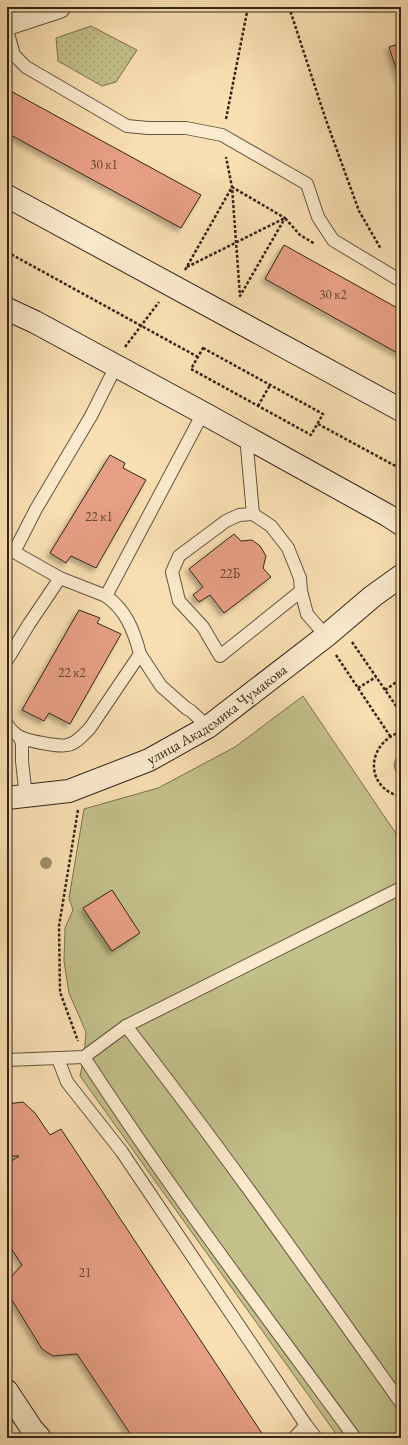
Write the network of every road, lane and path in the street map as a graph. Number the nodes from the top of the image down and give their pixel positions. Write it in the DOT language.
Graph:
graph roads {
  1 [pos="58,7"];
  2 [pos="248,7"];
  3 [pos="289,7"];
  4 [pos="7,24"];
  5 [pos="7,30"];
  6 [pos="222,135"];
  7 [pos="232,187"];
  8 [pos="7,196"];
  9 [pos="285,218"];
  10 [pos="236,242"];
  11 [pos="7,252"];
  12 [pos="400,281"];
  13 [pos="7,309"];
  14 [pos="198,357"];
  15 [pos="116,366"];
  16 [pos="270,385"];
  17 [pos="258,406"];
  18 [pos="401,410"];
  19 [pos="203,413"];
  20 [pos="318,424"];
  21 [pos="246,436"];
  22 [pos="401,469"];
  23 [pos="253,514"];
  24 [pos="401,524"];
  25 [pos="401,576"];
  26 [pos="60,578"];
  27 [pos="301,591"];
  28 [pos="106,596"];
  29 [pos="352,642"];
  30 [pos="331,646"];
  31 [pos="140,654"];
  32 [pos="7,660"];
  33 [pos="376,677"];
  34 [pos="401,679"];
  35 [pos="358,688"];
  36 [pos="385,690"];
  37 [pos="401,713"];
  38 [pos="7,724"];
  39 [pos="208,728"];
  40 [pos="401,732"];
  41 [pos="390,736"];
  42 [pos="20,737"];
  43 [pos="17,797"];
  44 [pos="401,797"];
  45 [pos="79,804"];
  46 [pos="7,813"];
  47 [pos="401,888"];
  48 [pos="126,1026"];
  49 [pos="84,1057"];
  50 [pos="58,1059"];
  51 [pos="7,1060"];
  52 [pos="9,1398"];
  53 [pos="401,1403"];
  54 [pos="306,1424"];
  55 [pos="40,1438"];
  56 [pos="294,1438"];
  57 [pos="316,1438"];
  58 [pos="355,1438"];
  1 -- 4 [label="street"];
  2 -- 6 [label="path"];
  3 -- 12 [label="path"];
  5 -- 6 [label="lane"];
  6 -- 7 [label="path"];
  6 -- 12 [label="lane"];
  7 -- 9 [label="path"];
  7 -- 10 [label="path"];
  7 -- 10 [label="path"];
  8 -- 18 [label="street"];
  9 -- 10 [label="path"];
  9 -- 10 [label="path"];
  11 -- 14 [label="path"];
  13 -- 15 [label="street"];
  14 -- 16 [label="path"];
  14 -- 17 [label="path"];
  15 -- 19 [label="street"];
  15 -- 26 [label="lane"];
  16 -- 17 [label="path"];
  16 -- 20 [label="path"];
  17 -- 20 [label="path"];
  19 -- 21 [label="street"];
  19 -- 28 [label="lane"];
  20 -- 22 [label="path"];
  21 -- 23 [label="lane"];
  21 -- 24 [label="street"];
  23 -- 27 [label="lane"];
  23 -- 27 [label="lane"];
  25 -- 30 [label="street, улица Академика Чумакова"];
  26 -- 28 [label="lane"];
  26 -- 32 [label="lane"];
  27 -- 30 [label="lane"];
  28 -- 31 [label="lane"];
  29 -- 33 [label="path"];
  30 -- 35 [label="path"];
  30 -- 39 [label="street, улица Академика Чумакова"];
  31 -- 39 [label="lane"];
  31 -- 42 [label="lane"];
  33 -- 35 [label="path"];
  33 -- 36 [label="path"];
  34 -- 36 [label="path"];
  35 -- 41 [label="path"];
  36 -- 37 [label="path"];
  38 -- 42 [label="lane"];
  39 -- 43 [label="street, улица Академика Чумакова"];
  40 -- 41 [label="path"];
  41 -- 44 [label="path"];
  42 -- 43 [label="lane"];
  43 -- 46 [label="street"];
  45 -- 49 [label="path"];
  47 -- 48 [label="lane"];
  48 -- 49 [label="lane"];
  48 -- 53 [label="lane"];
  49 -- 50 [label="lane"];
  49 -- 58 [label="lane"];
  50 -- 51 [label="lane"];
  50 -- 54 [label="lane"];
  52 -- 55 [label="street"];
  54 -- 56 [label="lane"];
  54 -- 57 [label="lane"];
}
